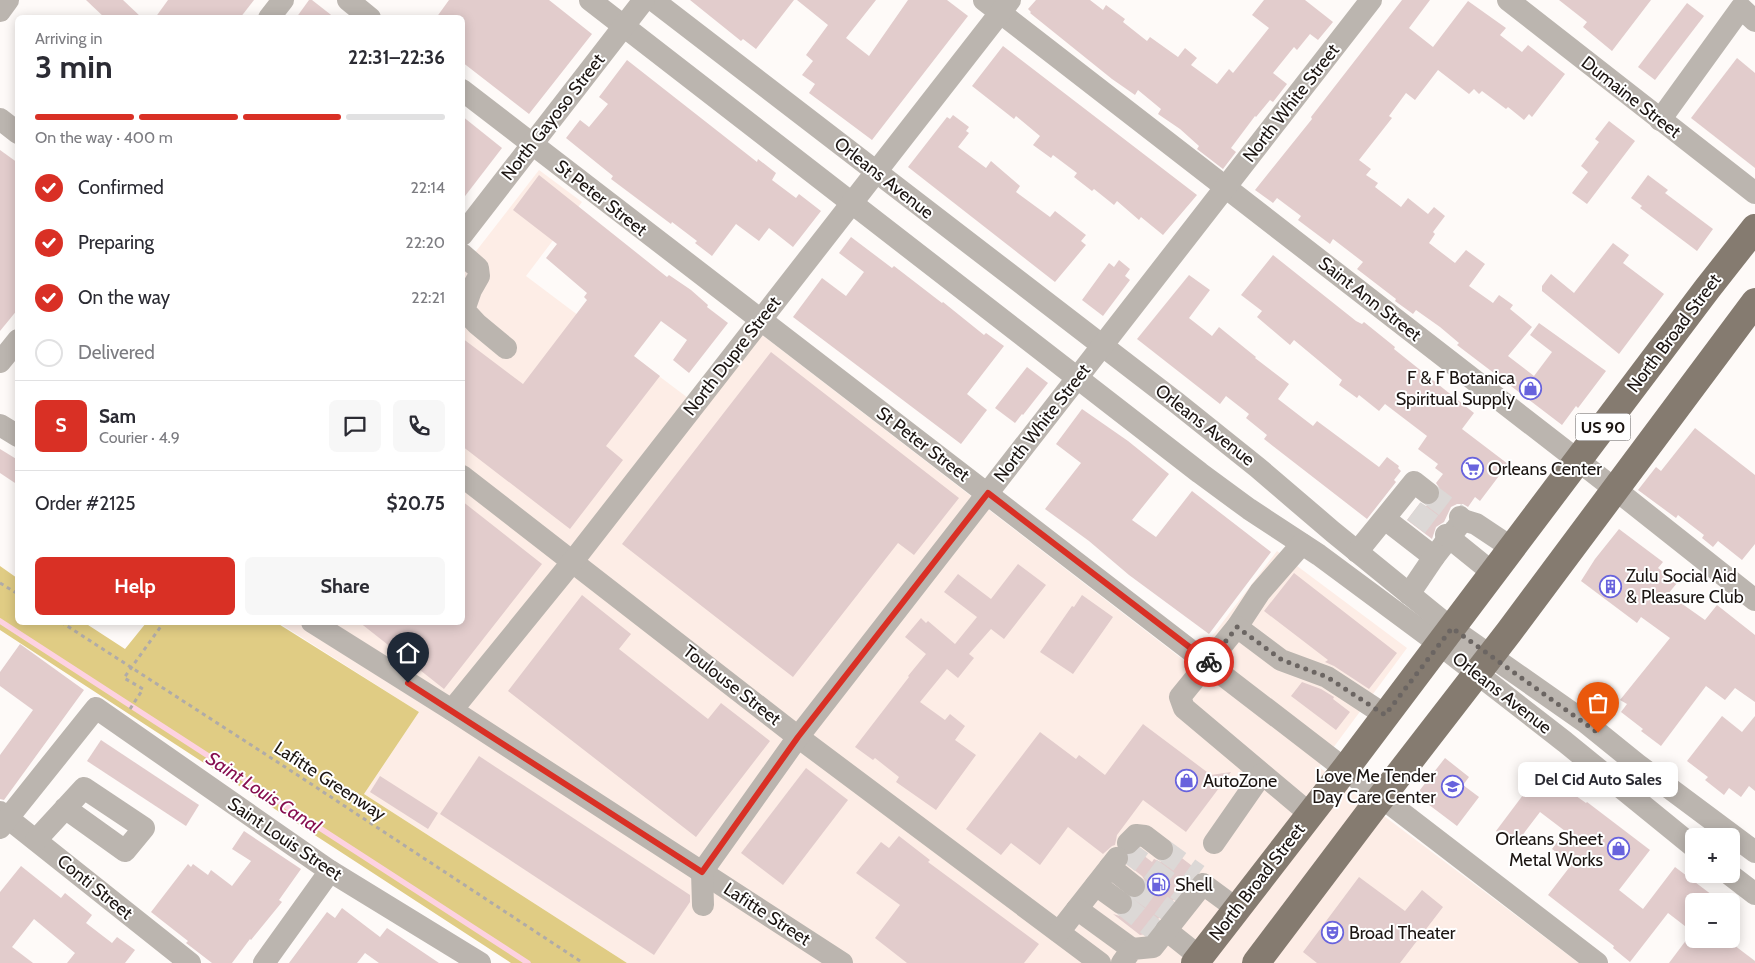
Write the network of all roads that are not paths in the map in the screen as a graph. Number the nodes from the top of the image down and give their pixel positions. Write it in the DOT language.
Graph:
graph roads {
  1 [pos="8,0"];
  2 [pos="283,0"];
  3 [pos="348,0"];
  4 [pos="590,0"];
  5 [pos="644,0"];
  6 [pos="652,0"];
  7 [pos="1371,0"];
  8 [pos="1508,0"];
  9 [pos="998,4"];
  10 [pos="0,11"];
  11 [pos="271,15"];
  12 [pos="366,15"];
  13 [pos="1755,21"];
  14 [pos="624,26"];
  15 [pos="465,92"];
  16 [pos="0,119"];
  17 [pos="1660,120"];
  18 [pos="15,131"];
  19 [pos="532,144"];
  20 [pos="876,172"];
  21 [pos="1225,187"];
  22 [pos="1755,193"];
  23 [pos="852,203"];
  24 [pos="1755,228"];
  25 [pos="465,231"];
  26 [pos="465,257"];
  27 [pos="1755,302"];
  28 [pos="465,307"];
  29 [pos="465,311"];
  30 [pos="760,321"];
  31 [pos="15,344"];
  32 [pos="1102,346"];
  33 [pos="506,348"];
  34 [pos="0,362"];
  35 [pos="1077,378"];
  36 [pos="0,425"];
  37 [pos="15,434"];
  38 [pos="1578,460"];
  39 [pos="465,478"];
  40 [pos="1616,490"];
  41 [pos="988,493"];
  42 [pos="1428,493"];
  43 [pos="1385,519"];
  44 [pos="1447,537"];
  45 [pos="1302,544"];
  46 [pos="1512,548"];
  47 [pos="1357,552"];
  48 [pos="1434,557"];
  49 [pos="573,561"];
  50 [pos="1493,573"];
  51 [pos="1409,594"];
  52 [pos="1755,600"];
  53 [pos="317,625"];
  54 [pos="1237,627"];
  55 [pos="1445,636"];
  56 [pos="1208,662"];
  57 [pos="1484,665"];
  58 [pos="452,710"];
  59 [pos="1385,715"];
  60 [pos="798,737"];
  61 [pos="1346,768"];
  62 [pos="1262,774"];
  63 [pos="1382,796"];
  64 [pos="65,808"];
  65 [pos="1310,814"];
  66 [pos="3,819"];
  67 [pos="36,840"];
  68 [pos="1685,840"];
  69 [pos="1214,842"];
  70 [pos="1162,849"];
  71 [pos="1755,852"];
  72 [pos="1118,856"];
  73 [pos="330,871"];
  74 [pos="702,872"];
  75 [pos="1740,882"];
  76 [pos="1096,885"];
  77 [pos="1755,894"];
  78 [pos="703,905"];
  79 [pos="1078,909"];
  80 [pos="1237,909"];
  81 [pos="1166,925"];
  82 [pos="1059,932"];
  83 [pos="1127,956"];
  84 [pos="1197,960"];
  85 [pos="190,963"];
  86 [pos="264,963"];
  87 [pos="480,963"];
  88 [pos="842,963"];
  89 [pos="1100,963"];
  90 [pos="1256,963"];
  91 [pos="1597,963"];
  1 -- 10 [label="street"];
  2 -- 11 [label="street"];
  3 -- 12 [label="street"];
  4 -- 14 [label="street, Orleans Avenue"];
  5 -- 14 [label="street, North Gayoso Street"];
  6 -- 20 [label="street, Orleans Avenue"];
  7 -- 21 [label="street, North White Street"];
  8 -- 17 [label="street, Dumaine Street"];
  9 -- 20 [label="street, North Dupre Street"];
  9 -- 21 [label="street, Saint Ann Street"];
  13 -- 17 [label="street"];
  14 -- 19 [label="street, North Gayoso Street"];
  14 -- 23 [label="street, Orleans Avenue"];
  15 -- 19 [label="street, St Peter Street"];
  16 -- 18 [label="street"];
  17 -- 22 [label="street, Dumaine Street"];
  19 -- 25 [label="street, North Gayoso Street"];
  19 -- 30 [label="street, St Peter Street"];
  20 -- 23 [label="street, North Dupre Street"];
  20 -- 32 [label="street, Orleans Avenue"];
  21 -- 32 [label="street, North White Street"];
  21 -- 38 [label="street, Saint Ann Street"];
  23 -- 30 [label="street, North Dupre Street"];
  23 -- 35 [label="street, Orleans Avenue"];
  24 -- 38 [label="main road, North Broad Street / US 90"];
  26 -- 28 [label="street"];
  27 -- 40 [label="main road, US 90"];
  29 -- 33 [label="street"];
  30 -- 41 [label="street, St Peter Street"];
  30 -- 49 [label="street, North Dupre Street"];
  31 -- 34 [label="street"];
  32 -- 35 [label="street, North White Street"];
  32 -- 47 [label="street, Orleans Avenue"];
  35 -- 41 [label="street, North White Street"];
  35 -- 45 [label="street, Orleans Avenue"];
  36 -- 37 [label="street"];
  38 -- 40 [label="street, Saint Ann Street"];
  38 -- 46 [label="main road, North Broad Street / US 90"];
  39 -- 49 [label="street, Toulouse Street"];
  40 -- 52 [label="street, Saint Ann Street"];
  40 -- 57 [label="main road, US 90"];
  41 -- 56 [label="street, St Peter Street"];
  41 -- 60 [label="street, North White Street"];
  42 -- 43 [label="street"];
  43 -- 47 [label="street"];
  43 -- 48 [label="street"];
  44 -- 46 [label="street"];
  44 -- 48 [label="street"];
  44 -- 50 [label="street"];
  45 -- 54 [label="street"];
  45 -- 55 [label="street, Orleans Avenue"];
  46 -- 50 [label="main road, North Broad Street / US 90"];
  47 -- 51 [label="street, Orleans Avenue"];
  48 -- 51 [label="street"];
  49 -- 58 [label="street, North Dupre Street"];
  49 -- 60 [label="street, Toulouse Street"];
  50 -- 55 [label="main road, North Broad Street / US 90"];
  51 -- 55 [label="street, Orleans Avenue"];
  53 -- 58 [label="street, Lafitte Street"];
  54 -- 56 [label="street"];
  54 -- 59 [label="street"];
  55 -- 57 [label="street, Orleans Avenue"];
  55 -- 59 [label="main road, North Broad Street / US 90"];
  56 -- 61 [label="street, St Peter Street"];
  56 -- 62 [label="street"];
  57 -- 63 [label="main road, US 90"];
  57 -- 68 [label="street, Orleans Avenue"];
  57 -- 71 [label="street, Orleans Avenue"];
  58 -- 74 [label="street, Lafitte Street"];
  59 -- 61 [label="main road, North Broad Street / US 90"];
  60 -- 74 [label="street, North White Street"];
  60 -- 82 [label="street, Toulouse Street"];
  61 -- 63 [label="street, St Peter Street"];
  61 -- 65 [label="main road, North Broad Street / US 90"];
  62 -- 65 [label="street"];
  62 -- 69 [label="street"];
  63 -- 90 [label="main road, US 90"];
  63 -- 91 [label="street, St Peter Street"];
  64 -- 67 [label="street"];
  65 -- 80 [label="main road, North Broad Street / US 90"];
  66 -- 67 [label="street, Conti Street"];
  66 -- 73 [label="street, Saint Louis Street"];
  67 -- 85 [label="street, Conti Street"];
  70 -- 72 [label="street"];
  72 -- 76 [label="street"];
  72 -- 76 [label="street"];
  73 -- 86 [label="street"];
  73 -- 87 [label="street, Saint Louis Street"];
  74 -- 78 [label="street"];
  74 -- 88 [label="street, Lafitte Street"];
  75 -- 77 [label="street"];
  76 -- 79 [label="street"];
  79 -- 82 [label="street"];
  79 -- 83 [label="street"];
  80 -- 81 [label="street"];
  80 -- 84 [label="main road, North Broad Street / US 90"];
  81 -- 83 [label="street"];
  81 -- 84 [label="street"];
  82 -- 89 [label="street, Toulouse Street"];
}
